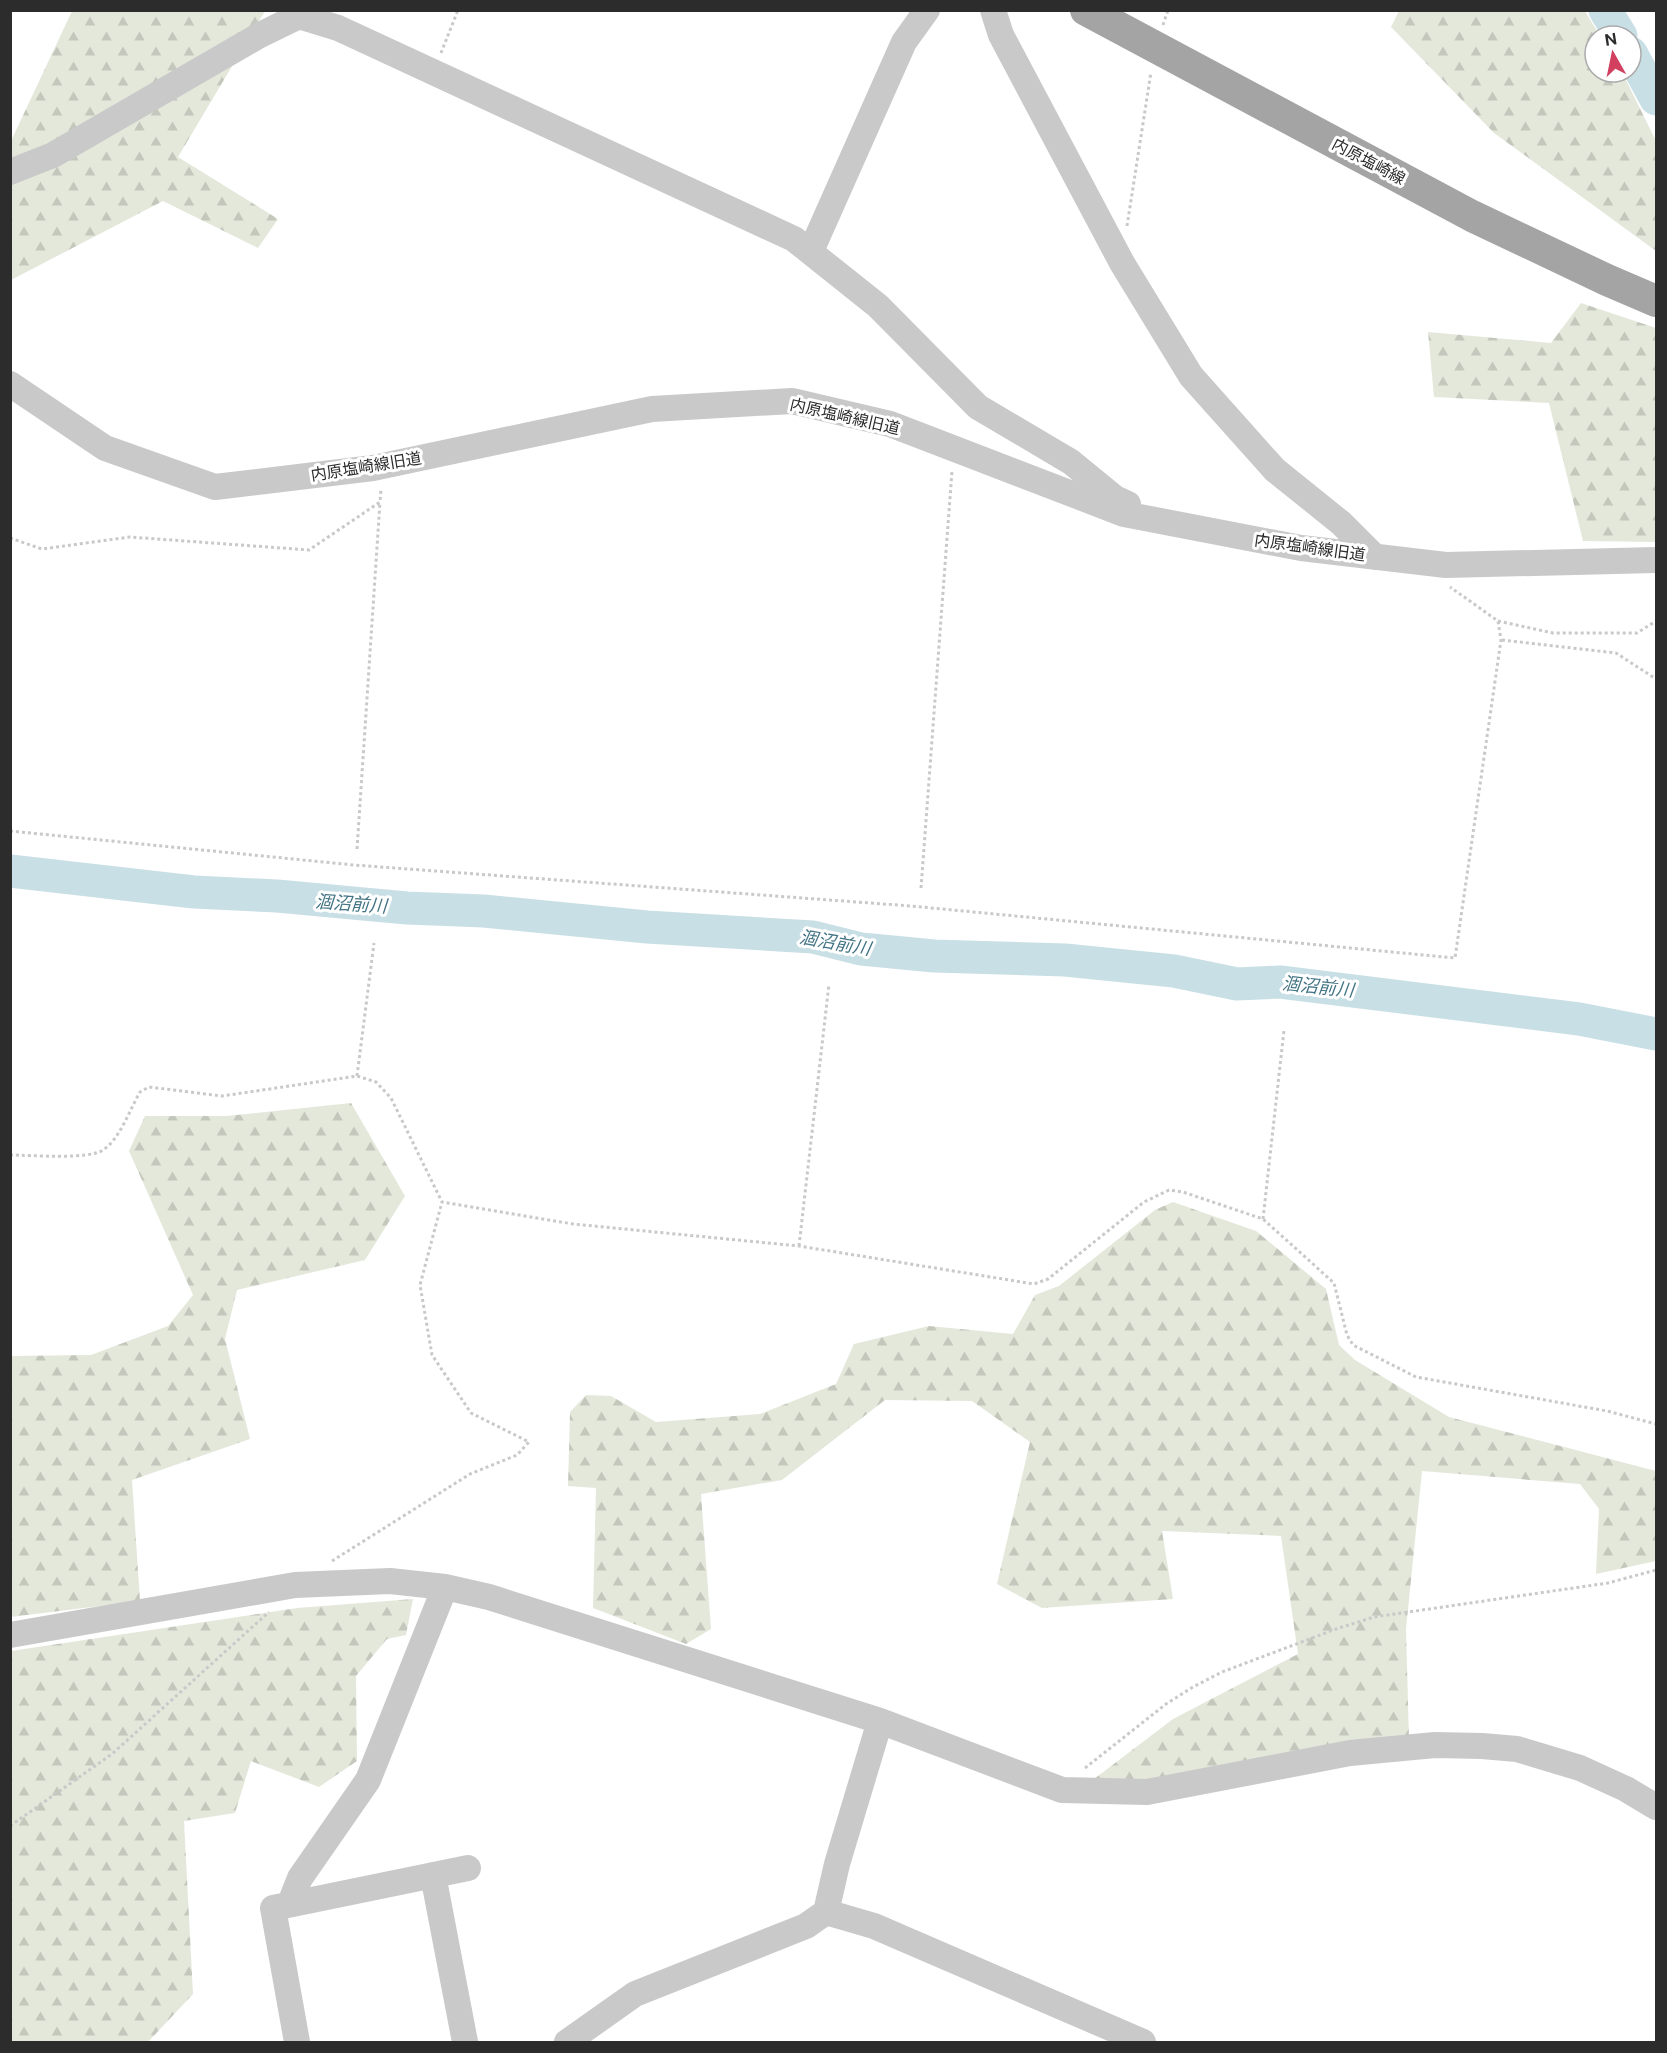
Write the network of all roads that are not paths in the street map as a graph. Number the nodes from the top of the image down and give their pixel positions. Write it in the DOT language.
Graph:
graph roads {
  1 [pos="927,10"];
  2 [pos="993,10"];
  3 [pos="1086,10"];
  4 [pos="10,172"];
  5 [pos="810,251"];
  6 [pos="1656,301"];
  7 [pos="10,384"];
  8 [pos="1160,521"];
  9 [pos="1375,557"];
  10 [pos="1656,560"];
  11 [pos="445,1587"];
  12 [pos="10,1635"];
  13 [pos="880,1721"];
  14 [pos="1656,1807"];
  15 [pos="468,1868"];
  16 [pos="433,1875"];
  17 [pos="290,1903"];
  18 [pos="826,1912"];
  19 [pos="297,2043"];
  20 [pos="465,2043"];
  21 [pos="567,2043"];
  22 [pos="1143,2043"];
  1 -- 5 [label="street"];
  2 -- 9 [label="street"];
  3 -- 6 [label="main road, 内原塩崎線"];
  4 -- 5 [label="street"];
  5 -- 8 [label="street"];
  7 -- 8 [label="street, 内原塩崎線旧道"];
  8 -- 9 [label="street, 内原塩崎線旧道"];
  9 -- 10 [label="street, 内原塩崎線旧道"];
  11 -- 12 [label="street"];
  11 -- 13 [label="street"];
  11 -- 17 [label="street"];
  13 -- 14 [label="street"];
  13 -- 18 [label="street"];
  15 -- 16 [label="street"];
  16 -- 17 [label="street"];
  16 -- 20 [label="street"];
  17 -- 19 [label="street"];
  18 -- 21 [label="street"];
  18 -- 22 [label="street"];
}
